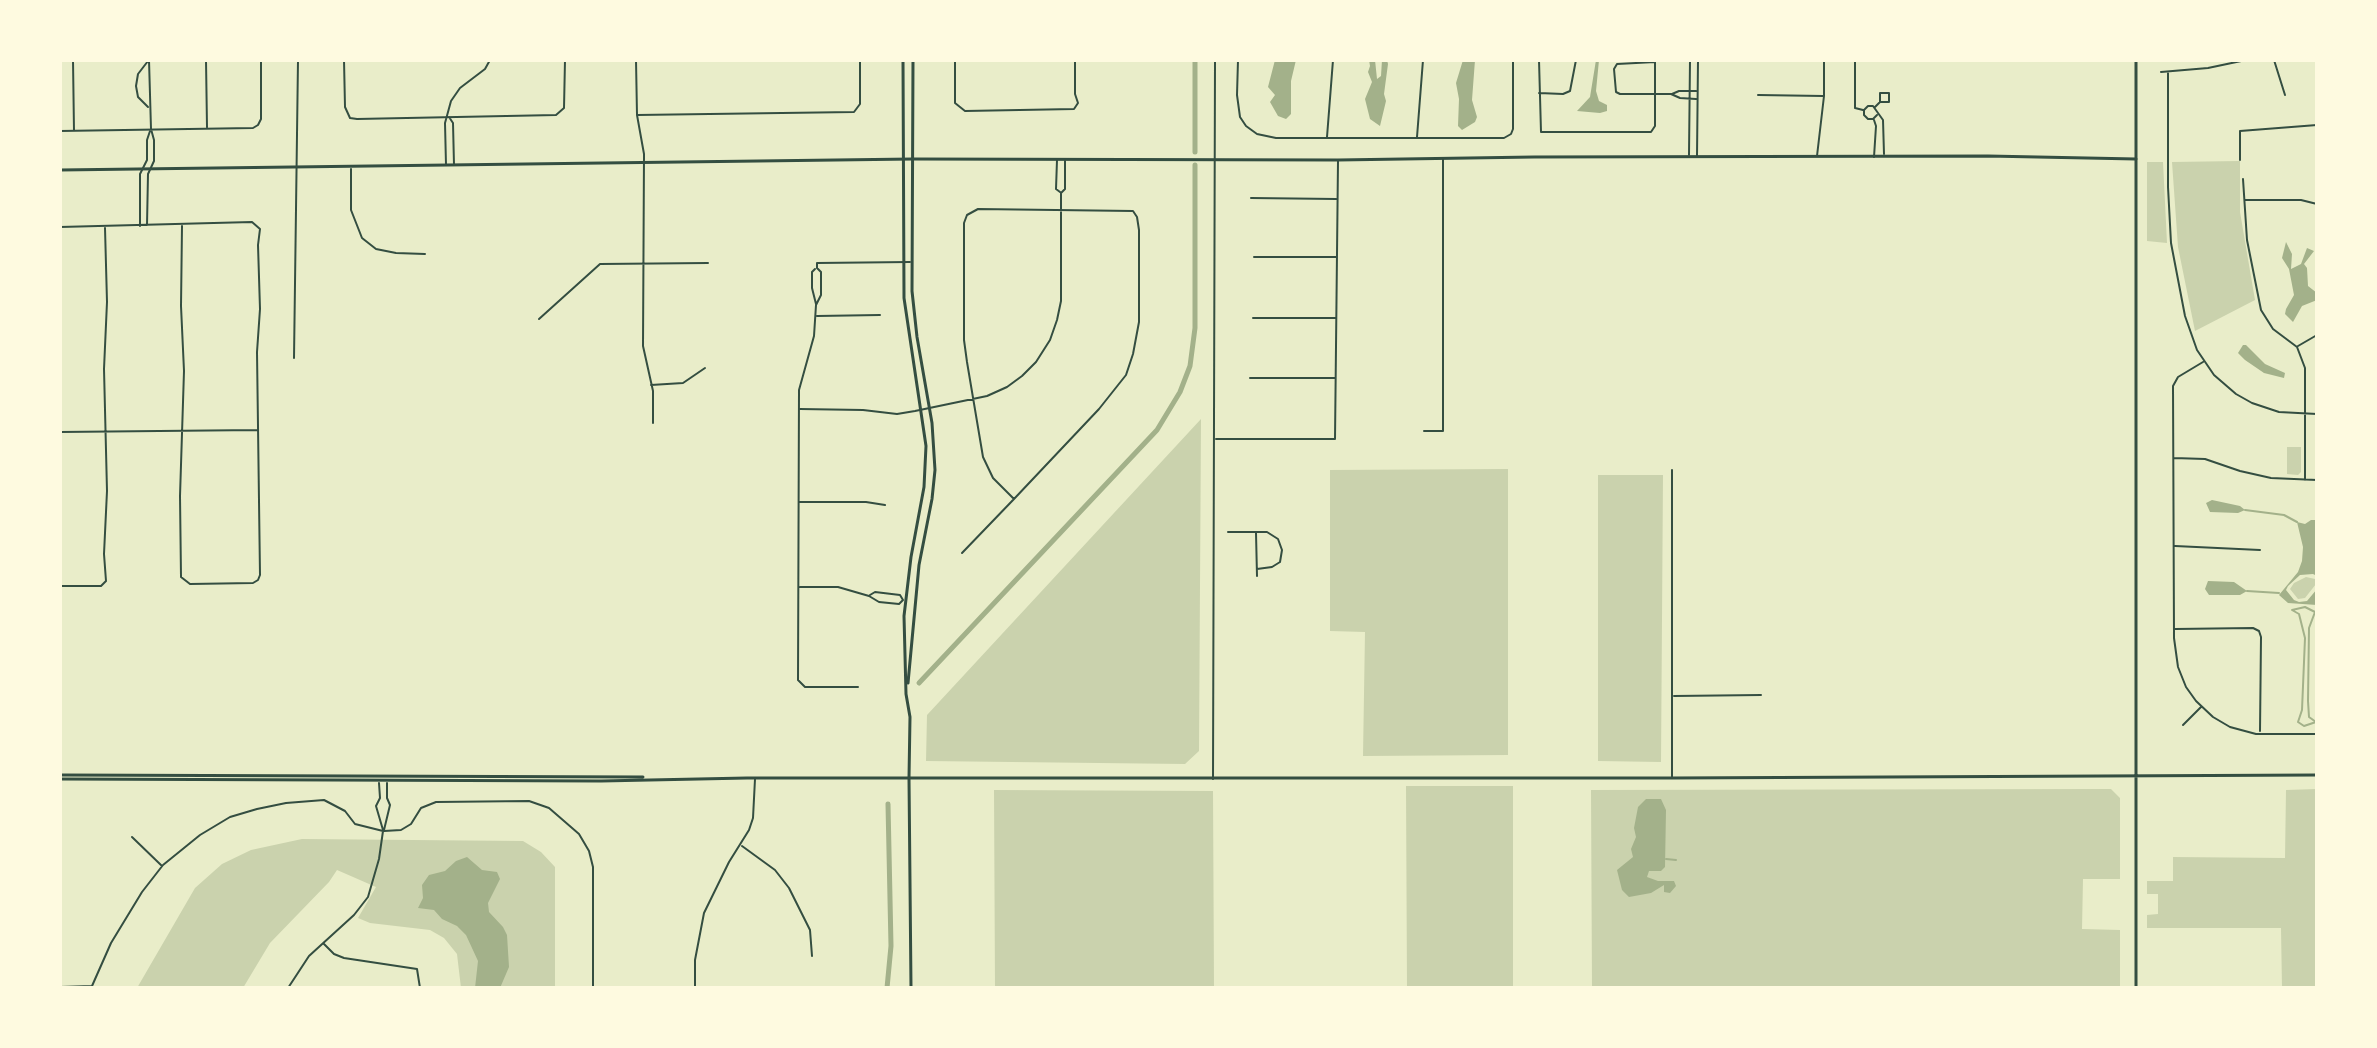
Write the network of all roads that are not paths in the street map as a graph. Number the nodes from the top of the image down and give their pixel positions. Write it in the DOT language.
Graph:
graph roads {
  1 [pos="73,60"];
  2 [pos="148,60"];
  3 [pos="206,60"];
  4 [pos="261,60"];
  5 [pos="298,60"];
  6 [pos="344,60"];
  7 [pos="490,60"];
  8 [pos="565,60"];
  9 [pos="636,60"];
  10 [pos="860,60"];
  11 [pos="903,60"];
  12 [pos="913,60"];
  13 [pos="955,60"];
  14 [pos="1075,60"];
  15 [pos="1215,60"];
  16 [pos="1238,60"];
  17 [pos="1333,60"];
  18 [pos="1423,60"];
  19 [pos="1513,60"];
  20 [pos="1539,60"];
  21 [pos="1576,60"];
  22 [pos="1690,60"];
  23 [pos="1698,60"];
  24 [pos="1824,60"];
  25 [pos="1855,60"];
  26 [pos="2136,60"];
  27 [pos="2246,60"];
  28 [pos="2274,60"];
  29 [pos="1655,61"];
  30 [pos="2161,72"];
  31 [pos="2168,72"];
  32 [pos="1689,90"];
  33 [pos="1696,91"];
  34 [pos="1539,93"];
  35 [pos="1655,94"];
  36 [pos="1671,94"];
  37 [pos="1758,95"];
  38 [pos="2285,95"];
  39 [pos="1824,96"];
  40 [pos="1689,98"];
  41 [pos="1696,99"];
  42 [pos="1880,102"];
  43 [pos="1875,107"];
  44 [pos="150,108"];
  45 [pos="1864,110"];
  46 [pos="637,115"];
  47 [pos="1877,115"];
  48 [pos="448,116"];
  49 [pos="1873,119"];
  50 [pos="2317,125"];
  51 [pos="151,129"];
  52 [pos="207,129"];
  53 [pos="60,131"];
  54 [pos="74,131"];
  55 [pos="1327,138"];
  56 [pos="1417,138"];
  57 [pos="1689,157"];
  58 [pos="1696,157"];
  59 [pos="1817,157"];
  60 [pos="1874,157"];
  61 [pos="1884,157"];
  62 [pos="1443,158"];
  63 [pos="904,159"];
  64 [pos="913,159"];
  65 [pos="1057,159"];
  66 [pos="1065,159"];
  67 [pos="1214,159"];
  68 [pos="2136,159"];
  69 [pos="1338,160"];
  70 [pos="2240,160"];
  71 [pos="644,162"];
  72 [pos="446,165"];
  73 [pos="454,165"];
  74 [pos="351,166"];
  75 [pos="298,167"];
  76 [pos="144,168"];
  77 [pos="151,168"];
  78 [pos="60,170"];
  79 [pos="1056,178"];
  80 [pos="1065,178"];
  81 [pos="2243,179"];
  82 [pos="1061,193"];
  83 [pos="1251,198"];
  84 [pos="1338,199"];
  85 [pos="2244,200"];
  86 [pos="2317,204"];
  87 [pos="1061,209"];
  88 [pos="140,226"];
  89 [pos="147,226"];
  90 [pos="182,226"];
  91 [pos="60,227"];
  92 [pos="105,227"];
  93 [pos="425,254"];
  94 [pos="1254,257"];
  95 [pos="1337,257"];
  96 [pos="903,262"];
  97 [pos="911,262"];
  98 [pos="708,263"];
  99 [pos="642,265"];
  100 [pos="817,268"];
  101 [pos="816,305"];
  102 [pos="880,315"];
  103 [pos="816,316"];
  104 [pos="1253,318"];
  105 [pos="1337,318"];
  106 [pos="539,319"];
  107 [pos="2317,335"];
  108 [pos="2297,347"];
  109 [pos="294,358"];
  110 [pos="2203,362"];
  111 [pos="705,368"];
  112 [pos="1250,378"];
  113 [pos="1336,378"];
  114 [pos="651,385"];
  115 [pos="974,399"];
  116 [pos="930,408"];
  117 [pos="799,409"];
  118 [pos="922,410"];
  119 [pos="2305,414"];
  120 [pos="2317,414"];
  121 [pos="653,423"];
  122 [pos="258,430"];
  123 [pos="182,431"];
  124 [pos="1424,431"];
  125 [pos="60,432"];
  126 [pos="105,432"];
  127 [pos="1216,439"];
  128 [pos="2174,458"];
  129 [pos="1672,470"];
  130 [pos="2305,480"];
  131 [pos="2317,480"];
  132 [pos="1014,499"];
  133 [pos="798,502"];
  134 [pos="885,505"];
  135 [pos="1228,532"];
  136 [pos="1256,532"];
  137 [pos="2174,546"];
  138 [pos="2260,550"];
  139 [pos="962,553"];
  140 [pos="1257,569"];
  141 [pos="1257,576"];
  142 [pos="60,586"];
  143 [pos="798,587"];
  144 [pos="888,594"];
  145 [pos="869,596"];
  146 [pos="904,600"];
  147 [pos="887,603"];
  148 [pos="2174,629"];
  149 [pos="858,687"];
  150 [pos="906,694"];
  151 [pos="1761,695"];
  152 [pos="1672,696"];
  153 [pos="2201,707"];
  154 [pos="2183,725"];
  155 [pos="2260,734"];
  156 [pos="2317,734"];
  157 [pos="379,775"];
  158 [pos="386,775"];
  159 [pos="2317,775"];
  160 [pos="60,777"];
  161 [pos="2135,777"];
  162 [pos="667,778"];
  163 [pos="755,778"];
  164 [pos="909,778"];
  165 [pos="1672,778"];
  166 [pos="1213,779"];
  167 [pos="379,781"];
  168 [pos="387,781"];
  169 [pos="381,831"];
  170 [pos="132,837"];
  171 [pos="741,846"];
  172 [pos="162,866"];
  173 [pos="324,944"];
  174 [pos="812,956"];
  175 [pos="60,987"];
  176 [pos="288,988"];
  177 [pos="420,988"];
  178 [pos="593,988"];
  179 [pos="695,988"];
  180 [pos="911,988"];
  181 [pos="2136,988"];
  1 -- 54 [label="street"];
  2 -- 44 [label="street"];
  2 -- 44 [label="street"];
  3 -- 52 [label="street"];
  4 -- 52 [label="street"];
  5 -- 75 [label="street"];
  6 -- 48 [label="street"];
  7 -- 48 [label="street"];
  8 -- 48 [label="street"];
  9 -- 46 [label="street"];
  10 -- 46 [label="street"];
  11 -- 63 [label="main road"];
  12 -- 64 [label="main road"];
  13 -- 14 [label="street"];
  15 -- 67 [label="street"];
  16 -- 55 [label="street"];
  17 -- 55 [label="street"];
  18 -- 56 [label="street"];
  19 -- 56 [label="street"];
  20 -- 34 [label="street"];
  21 -- 34 [label="street"];
  22 -- 32 [label="street"];
  23 -- 33 [label="street"];
  24 -- 39 [label="street"];
  25 -- 45 [label="street"];
  26 -- 68 [label="main road"];
  27 -- 31 [label="street"];
  28 -- 38 [label="street"];
  29 -- 35 [label="street"];
  29 -- 35 [label="street"];
  30 -- 31 [label="street"];
  31 -- 110 [label="street"];
  32 -- 33 [label="street"];
  32 -- 36 [label="street"];
  32 -- 40 [label="street"];
  33 -- 41 [label="street"];
  34 -- 35 [label="street"];
  35 -- 36 [label="street"];
  36 -- 40 [label="street"];
  37 -- 39 [label="street"];
  39 -- 59 [label="street"];
  40 -- 41 [label="street"];
  40 -- 57 [label="street"];
  41 -- 58 [label="street"];
  42 -- 43 [label="street"];
  43 -- 45 [label="street"];
  43 -- 47 [label="street"];
  44 -- 51 [label="street"];
  45 -- 49 [label="street"];
  46 -- 71 [label="street"];
  47 -- 49 [label="street"];
  47 -- 61 [label="street"];
  48 -- 72 [label="street"];
  48 -- 73 [label="street"];
  49 -- 60 [label="street"];
  50 -- 70 [label="street"];
  51 -- 52 [label="street"];
  51 -- 54 [label="street"];
  51 -- 76 [label="street"];
  51 -- 77 [label="street"];
  53 -- 54 [label="street"];
  55 -- 56 [label="street"];
  57 -- 58 [label="main road"];
  57 -- 62 [label="main road"];
  58 -- 59 [label="main road"];
  59 -- 60 [label="main road"];
  60 -- 61 [label="main road"];
  61 -- 68 [label="main road"];
  62 -- 69 [label="main road"];
  62 -- 124 [label="street"];
  63 -- 64 [label="main road"];
  63 -- 71 [label="main road"];
  63 -- 96 [label="main road"];
  64 -- 65 [label="main road"];
  64 -- 97 [label="main road"];
  65 -- 66 [label="main road"];
  65 -- 79 [label="street"];
  66 -- 67 [label="main road"];
  66 -- 80 [label="street"];
  67 -- 69 [label="main road"];
  67 -- 127 [label="street"];
  68 -- 161 [label="main road"];
  69 -- 84 [label="street"];
  71 -- 73 [label="main road"];
  71 -- 99 [label="street"];
  72 -- 73 [label="main road"];
  72 -- 74 [label="main road"];
  74 -- 75 [label="main road"];
  74 -- 93 [label="street"];
  75 -- 77 [label="main road"];
  75 -- 109 [label="street"];
  76 -- 77 [label="main road"];
  76 -- 78 [label="main road"];
  76 -- 88 [label="street"];
  77 -- 89 [label="street"];
  79 -- 80 [label="street"];
  79 -- 82 [label="street"];
  80 -- 82 [label="street"];
  81 -- 85 [label="street"];
  82 -- 87 [label="street"];
  83 -- 84 [label="street"];
  84 -- 95 [label="street"];
  85 -- 86 [label="street"];
  85 -- 108 [label="street"];
  87 -- 115 [label="street"];
  87 -- 115 [label="street"];
  87 -- 132 [label="street"];
  88 -- 89 [label="street"];
  88 -- 92 [label="street"];
  89 -- 90 [label="street"];
  90 -- 122 [label="street"];
  90 -- 123 [label="street"];
  91 -- 92 [label="street"];
  92 -- 126 [label="street"];
  94 -- 95 [label="street"];
  95 -- 105 [label="street"];
  96 -- 97 [label="street"];
  96 -- 100 [label="street"];
  96 -- 118 [label="main road"];
  97 -- 116 [label="main road"];
  98 -- 99 [label="street"];
  99 -- 106 [label="street"];
  99 -- 114 [label="street"];
  100 -- 101 [label="street"];
  100 -- 101 [label="street"];
  101 -- 103 [label="street"];
  102 -- 103 [label="street"];
  103 -- 117 [label="street"];
  104 -- 105 [label="street"];
  105 -- 113 [label="street"];
  107 -- 108 [label="street"];
  108 -- 119 [label="street"];
  110 -- 119 [label="street"];
  110 -- 128 [label="street"];
  111 -- 114 [label="street"];
  112 -- 113 [label="street"];
  113 -- 127 [label="street"];
  114 -- 121 [label="street"];
  115 -- 116 [label="street"];
  115 -- 132 [label="street"];
  116 -- 118 [label="street"];
  116 -- 150 [label="main road"];
  117 -- 118 [label="street"];
  117 -- 133 [label="street"];
  118 -- 146 [label="main road"];
  119 -- 120 [label="street"];
  119 -- 130 [label="street"];
  122 -- 123 [label="street"];
  122 -- 123 [label="street"];
  123 -- 126 [label="street"];
  125 -- 126 [label="street"];
  126 -- 142 [label="street"];
  127 -- 166 [label="street"];
  128 -- 130 [label="street"];
  128 -- 137 [label="street"];
  129 -- 152 [label="street"];
  130 -- 131 [label="street"];
  132 -- 139 [label="street"];
  133 -- 134 [label="street"];
  133 -- 143 [label="street"];
  135 -- 136 [label="street"];
  136 -- 140 [label="street"];
  136 -- 140 [label="street"];
  137 -- 138 [label="street"];
  137 -- 148 [label="street"];
  140 -- 141 [label="street"];
  143 -- 145 [label="street"];
  143 -- 149 [label="street"];
  144 -- 145 [label="street"];
  144 -- 146 [label="street"];
  144 -- 147 [label="street"];
  145 -- 147 [label="street"];
  146 -- 147 [label="street"];
  146 -- 150 [label="main road"];
  148 -- 153 [label="street"];
  148 -- 155 [label="street"];
  150 -- 164 [label="main road"];
  151 -- 152 [label="street"];
  152 -- 165 [label="street"];
  153 -- 154 [label="street"];
  153 -- 155 [label="street"];
  155 -- 156 [label="street"];
  157 -- 158 [label="main road"];
  157 -- 160 [label="main road"];
  157 -- 167 [label="street"];
  158 -- 162 [label="main road"];
  158 -- 168 [label="street"];
  159 -- 161 [label="main road"];
  160 -- 167 [label="main road"];
  161 -- 165 [label="main road"];
  161 -- 181 [label="main road"];
  162 -- 163 [label="main road"];
  162 -- 168 [label="main road"];
  163 -- 164 [label="main road"];
  163 -- 171 [label="street"];
  164 -- 166 [label="main road"];
  164 -- 180 [label="main road"];
  165 -- 166 [label="main road"];
  167 -- 168 [label="main road"];
  167 -- 169 [label="street"];
  168 -- 169 [label="street"];
  169 -- 172 [label="street"];
  169 -- 173 [label="street"];
  169 -- 178 [label="street"];
  170 -- 172 [label="street"];
  171 -- 174 [label="street"];
  171 -- 179 [label="street"];
  172 -- 175 [label="street"];
  173 -- 176 [label="street"];
  173 -- 177 [label="street"];
}
